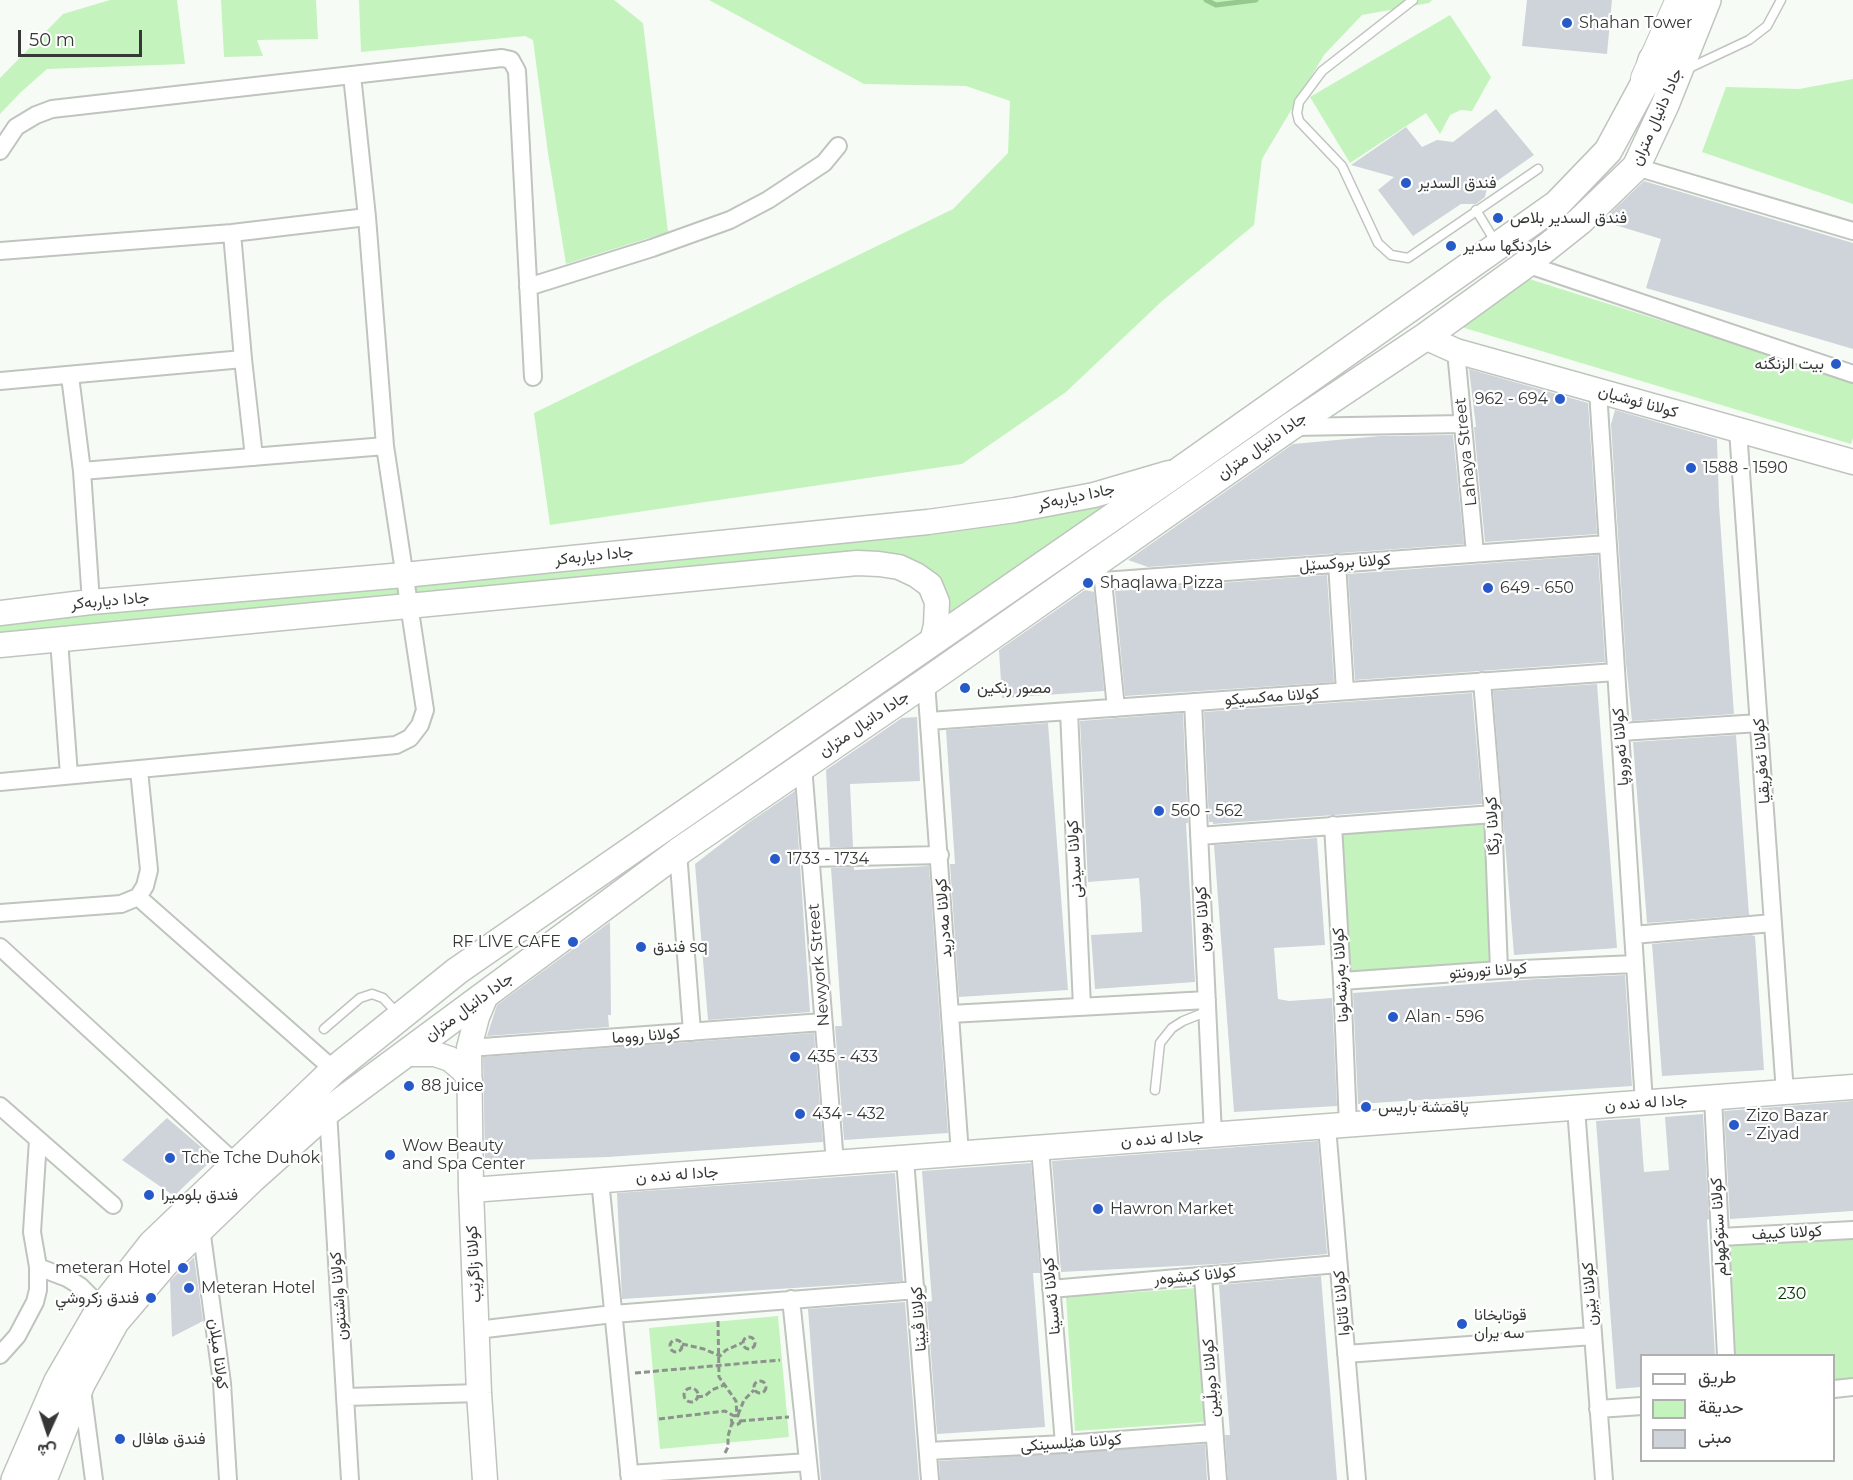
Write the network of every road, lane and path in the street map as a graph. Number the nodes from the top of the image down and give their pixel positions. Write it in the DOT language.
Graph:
graph roads {
  1 [pos="1413,0"];
  2 [pos="1669,0"];
  3 [pos="1682,0"];
  4 [pos="1707,0"];
  5 [pos="1781,0"];
  6 [pos="352,75"];
  7 [pos="1662,76"];
  8 [pos="838,146"];
  9 [pos="0,152"];
  10 [pos="1636,167"];
  11 [pos="1538,169"];
  12 [pos="1476,210"];
  13 [pos="367,217"];
  14 [pos="1853,231"];
  15 [pos="232,233"];
  16 [pos="1497,246"];
  17 [pos="0,251"];
  18 [pos="1526,264"];
  19 [pos="1456,275"];
  20 [pos="528,287"];
  21 [pos="1475,300"];
  22 [pos="1425,337"];
  23 [pos="1456,351"];
  24 [pos="243,359"];
  25 [pos="1853,374"];
  26 [pos="70,376"];
  27 [pos="533,377"];
  28 [pos="0,381"];
  29 [pos="1598,391"];
  30 [pos="1463,424"];
  31 [pos="1290,427"];
  32 [pos="1738,430"];
  33 [pos="385,446"];
  34 [pos="254,457"];
  35 [pos="1853,462"];
  36 [pos="1182,469"];
  37 [pos="82,471"];
  38 [pos="1607,544"];
  39 [pos="1475,554"];
  40 [pos="1337,563"];
  41 [pos="1097,573"];
  42 [pos="404,575"];
  43 [pos="91,602"];
  44 [pos="408,605"];
  45 [pos="0,613"];
  46 [pos="59,640"];
  47 [pos="932,642"];
  48 [pos="0,645"];
  49 [pos="1616,672"];
  50 [pos="1482,681"];
  51 [pos="926,682"];
  52 [pos="1345,692"];
  53 [pos="1193,702"];
  54 [pos="1116,708"];
  55 [pos="1069,711"];
  56 [pos="929,721"];
  57 [pos="1759,723"];
  58 [pos="1621,732"];
  59 [pos="803,766"];
  60 [pos="139,770"];
  61 [pos="69,775"];
  62 [pos="0,782"];
  63 [pos="1493,814"];
  64 [pos="1333,825"];
  65 [pos="1199,836"];
  66 [pos="678,852"];
  67 [pos="940,855"];
  68 [pos="810,858"];
  69 [pos="138,897"];
  70 [pos="0,913"];
  71 [pos="1773,923"];
  72 [pos="1633,934"];
  73 [pos="3,957"];
  74 [pos="1635,964"];
  75 [pos="1499,970"];
  76 [pos="1342,981"];
  77 [pos="487,993"];
  78 [pos="1207,1006"];
  79 [pos="1082,1007"];
  80 [pos="950,1014"];
  81 [pos="400,1016"];
  82 [pos="824,1022"];
  83 [pos="324,1029"];
  84 [pos="693,1032"];
  85 [pos="469,1048"];
  86 [pos="405,1054"];
  87 [pos="334,1070"];
  88 [pos="470,1080"];
  89 [pos="1853,1087"];
  90 [pos="1155,1090"];
  91 [pos="1785,1093"];
  92 [pos="1713,1098"];
  93 [pos="1644,1103"];
  94 [pos="0,1106"];
  95 [pos="1576,1108"];
  96 [pos="328,1111"];
  97 [pos="1337,1126"];
  98 [pos="1213,1135"];
  99 [pos="38,1140"];
  100 [pos="1040,1148"];
  101 [pos="960,1154"];
  102 [pos="905,1159"];
  103 [pos="235,1163"];
  104 [pos="835,1163"];
  105 [pos="600,1180"];
  106 [pos="471,1190"];
  107 [pos="113,1205"];
  108 [pos="201,1228"];
  109 [pos="1853,1230"];
  110 [pos="1720,1238"];
  111 [pos="1338,1264"];
  112 [pos="38,1268"];
  113 [pos="1203,1276"];
  114 [pos="1051,1289"];
  115 [pos="916,1290"];
  116 [pos="791,1299"];
  117 [pos="717,1305"];
  118 [pos="102,1308"];
  119 [pos="613,1314"];
  120 [pos="477,1330"];
  121 [pos="1593,1336"];
  122 [pos="742,1343"];
  123 [pos="682,1344"];
  124 [pos="1346,1354"];
  125 [pos="1726,1354"];
  126 [pos="0,1355"];
  127 [pos="720,1356"];
  128 [pos="797,1358"];
  129 [pos="720,1365"];
  130 [pos="618,1374"];
  131 [pos="71,1378"];
  132 [pos="724,1385"];
  133 [pos="1853,1387"];
  134 [pos="754,1389"];
  135 [pos="1835,1389"];
  136 [pos="479,1393"];
  137 [pos="346,1397"];
  138 [pos="697,1397"];
  139 [pos="1640,1406"];
  140 [pos="1598,1409"];
  141 [pos="803,1415"];
  142 [pos="736,1416"];
  143 [pos="659,1419"];
  144 [pos="740,1421"];
  145 [pos="732,1423"];
  146 [pos="1214,1433"];
  147 [pos="1064,1444"];
  148 [pos="928,1451"];
  149 [pos="808,1462"];
  150 [pos="713,1470"];
  151 [pos="629,1477"];
  152 [pos="15,1480"];
  153 [pos="43,1480"];
  154 [pos="94,1480"];
  155 [pos="228,1480"];
  156 [pos="350,1480"];
  157 [pos="485,1480"];
  158 [pos="810,1480"];
  159 [pos="930,1480"];
  160 [pos="1218,1480"];
  161 [pos="1357,1480"];
  162 [pos="1604,1480"];
  1 -- 12 [label="lane"];
  2 -- 7 [label="main road, جادا دانيال متران"];
  3 -- 7 [label="highway"];
  4 -- 7 [label="main road, جادا دانيال متران"];
  5 -- 7 [label="lane"];
  6 -- 9 [label="street"];
  6 -- 13 [label="street"];
  6 -- 20 [label="street"];
  7 -- 10 [label="main road, جادا دانيال متران"];
  7 -- 16 [label="main road, جادا دانيال متران"];
  8 -- 20 [label="street"];
  10 -- 14 [label="street"];
  10 -- 18 [label="main road, جادا دانيال متران"];
  11 -- 12 [label="lane"];
  12 -- 16 [label="lane"];
  13 -- 15 [label="street"];
  13 -- 33 [label="street"];
  15 -- 17 [label="street"];
  15 -- 24 [label="street"];
  16 -- 19 [label="main road, جادا دانيال متران"];
  18 -- 21 [label="main road, جادا دانيال متران"];
  18 -- 25 [label="street"];
  19 -- 21 [label="main road"];
  19 -- 36 [label="main road, جادا دانيال متران"];
  20 -- 27 [label="street"];
  21 -- 22 [label="main road, جادا دانيال متران"];
  22 -- 23 [label="street, كولانا ئوشيان"];
  22 -- 31 [label="main road, جادا دانيال متران"];
  23 -- 29 [label="street, كولانا ئوشيان"];
  23 -- 30 [label="street, Lahaya Street"];
  24 -- 26 [label="street"];
  24 -- 34 [label="street"];
  26 -- 28 [label="street"];
  26 -- 37 [label="street"];
  29 -- 32 [label="street, كولانا ئوشيان"];
  29 -- 38 [label="street, كولانا ئه‌وروپا"];
  30 -- 31 [label="street"];
  30 -- 39 [label="street, Lahaya Street"];
  31 -- 41 [label="main road, جادا دانيال متران"];
  32 -- 35 [label="street, كولانا ئوشيان"];
  32 -- 57 [label="street, كولانا ئه‌فریقیا"];
  33 -- 34 [label="street"];
  33 -- 42 [label="street"];
  34 -- 37 [label="street"];
  36 -- 42 [label="street, جادا دیاربه‌كر"];
  36 -- 47 [label="main road, جادا دانيال متران"];
  37 -- 43 [label="street"];
  38 -- 39 [label="street, كولانا بروکسێل"];
  38 -- 49 [label="street, كولانا ئه‌وروپا"];
  39 -- 40 [label="street, كولانا بروکسێل"];
  40 -- 41 [label="street, كولانا بروکسێل"];
  40 -- 52 [label="street"];
  41 -- 51 [label="main road, جادا دانيال متران"];
  41 -- 54 [label="street"];
  42 -- 43 [label="street, جادا دیاربه‌كر"];
  42 -- 44 [label="street"];
  43 -- 45 [label="street, جادا دیاربه‌كر"];
  44 -- 46 [label="street, جادا دیاربه‌كر"];
  44 -- 47 [label="street, جادا دیاربه‌كر"];
  44 -- 60 [label="street"];
  46 -- 48 [label="street, جادا دیاربه‌كر"];
  46 -- 61 [label="street"];
  47 -- 81 [label="main road, جادا دانيال متران"];
  49 -- 50 [label="street, كولانا مەکسیکو"];
  49 -- 58 [label="street, كولانا ئه‌وروپا"];
  50 -- 52 [label="street, كولانا مەکسیکو"];
  50 -- 63 [label="street, كولانا رێگا"];
  51 -- 56 [label="street, كولانا مه‌درید"];
  51 -- 59 [label="main road, جادا دانيال متران"];
  52 -- 53 [label="street, كولانا مەکسیکو"];
  53 -- 54 [label="street, كولانا مەکسیکو"];
  53 -- 65 [label="street, كولانا بوون"];
  54 -- 55 [label="street, كولانا مەکسیکو"];
  55 -- 56 [label="street, كولانا مەکسیکو"];
  55 -- 79 [label="street, كولانا سيدنى"];
  56 -- 67 [label="street, كولانا مه‌درید"];
  57 -- 58 [label="street"];
  57 -- 71 [label="street, كولانا ئه‌فریقیا"];
  58 -- 72 [label="street, كولانا ئه‌وروپا"];
  59 -- 66 [label="main road, جادا دانيال متران"];
  59 -- 68 [label="street, Newyork Street"];
  60 -- 61 [label="street"];
  60 -- 69 [label="street"];
  61 -- 62 [label="street"];
  63 -- 64 [label="street"];
  63 -- 75 [label="street, كولانا رێگا"];
  64 -- 65 [label="street"];
  64 -- 76 [label="street, كولانا به‌رشه‌لونا"];
  65 -- 78 [label="street, كولانا بوون"];
  66 -- 77 [label="main road, جادا دانيال متران"];
  66 -- 84 [label="street"];
  67 -- 68 [label="street"];
  67 -- 80 [label="street, كولانا مه‌درید"];
  68 -- 82 [label="street, Newyork Street"];
  69 -- 70 [label="street"];
  69 -- 87 [label="street"];
  71 -- 72 [label="street"];
  71 -- 91 [label="street, كولانا ئه‌فریقیا"];
  72 -- 74 [label="street, كولانا ئه‌وروپا"];
  73 -- 103 [label="street"];
  74 -- 75 [label="street, كولانا تورونتو"];
  74 -- 93 [label="street, كولانا ئه‌وروپا"];
  75 -- 76 [label="street, كولانا تورونتو"];
  76 -- 97 [label="street, كولانا به‌رشه‌لونا"];
  77 -- 85 [label="street, كولانا زاگرێب"];
  77 -- 86 [label="main road, جادا دانيال متران"];
  78 -- 79 [label="street"];
  78 -- 90 [label="lane"];
  78 -- 98 [label="street, كولانا بوون"];
  79 -- 80 [label="street"];
  80 -- 101 [label="street, كولانا مه‌درید"];
  81 -- 83 [label="lane"];
  81 -- 87 [label="main road, جادا دانيال متران"];
  82 -- 84 [label="street, كولانا رووما"];
  82 -- 104 [label="street, Newyork Street"];
  84 -- 85 [label="street, كولانا رووما"];
  85 -- 88 [label="street, كولانا زاگرێب"];
  86 -- 88 [label="street"];
  86 -- 96 [label="main road, جادا دانيال متران"];
  87 -- 103 [label="main road, جادا دانيال متران"];
  88 -- 106 [label="street, كولانا زاگرێب"];
  89 -- 91 [label="street, جادا له نده ن"];
  91 -- 92 [label="street, جادا له نده ن"];
  92 -- 93 [label="street, جادا له نده ن"];
  92 -- 110 [label="street, كولانا ستوكهولم"];
  93 -- 95 [label="street, جادا له نده ن"];
  94 -- 99 [label="street"];
  95 -- 97 [label="street, جادا له نده ن"];
  95 -- 121 [label="street, كولانا بێرن"];
  96 -- 108 [label="main road, جادا دانيال متران"];
  96 -- 137 [label="street, كولانا واشنتون"];
  97 -- 98 [label="street, جادا له نده ن"];
  97 -- 111 [label="street, كولانا ئاتاوا"];
  98 -- 100 [label="street, جادا له نده ن"];
  99 -- 107 [label="street"];
  99 -- 112 [label="street"];
  100 -- 101 [label="street, جادا له نده ن"];
  100 -- 114 [label="street, كولانا ئەسینا"];
  101 -- 102 [label="street, جادا له نده ن"];
  102 -- 104 [label="street, جادا له نده ن"];
  102 -- 115 [label="street, كولانا ڤیێنا"];
  103 -- 118 [label="main road, جادا دانيال متران"];
  104 -- 105 [label="street, جادا له نده ن"];
  105 -- 106 [label="street, جادا له نده ن"];
  105 -- 119 [label="street"];
  106 -- 120 [label="street, كولانا زاگرێب"];
  108 -- 131 [label="main road, جادا دانيال متران"];
  108 -- 155 [label="street, كولانا ميلان"];
  109 -- 110 [label="street, كولانا كييف"];
  110 -- 125 [label="street, كولانا ستوكهولم"];
  111 -- 113 [label="street, كولانا كیشوه‌ر"];
  111 -- 124 [label="street, كولانا ئاتاوا"];
  112 -- 118 [label="street"];
  112 -- 126 [label="street"];
  113 -- 114 [label="street, كولانا كیشوه‌ر"];
  113 -- 146 [label="street, كولانا دوبڵین"];
  114 -- 147 [label="street, كولانا ئەسینا"];
  115 -- 116 [label="street"];
  115 -- 148 [label="street, كولانا ڤیێنا"];
  116 -- 117 [label="street"];
  116 -- 128 [label="street"];
  117 -- 119 [label="street"];
  117 -- 127 [label="path"];
  118 -- 131 [label="main road, جادا دانيال متران"];
  119 -- 120 [label="street"];
  119 -- 130 [label="street"];
  120 -- 136 [label="street, كولانا زاگرێب"];
  121 -- 124 [label="street"];
  121 -- 140 [label="street, كولانا بێرن"];
  122 -- 122 [label="path"];
  122 -- 127 [label="path"];
  123 -- 123 [label="path"];
  123 -- 127 [label="path"];
  124 -- 161 [label="street, كولانا ئاتاوا"];
  127 -- 129 [label="path"];
  128 -- 129 [label="path"];
  128 -- 141 [label="street"];
  129 -- 130 [label="path"];
  129 -- 132 [label="path"];
  130 -- 151 [label="street"];
  131 -- 152 [label="main road, جادا دانيال متران"];
  131 -- 153 [label="main road, جادا دانيال متران"];
  131 -- 154 [label="street"];
  132 -- 138 [label="path"];
  132 -- 142 [label="path"];
  133 -- 135 [label="street"];
  134 -- 134 [label="path"];
  134 -- 142 [label="path"];
  136 -- 137 [label="street"];
  136 -- 157 [label="street, كولانا زاگرێب"];
  137 -- 156 [label="street, كولانا واشنتون"];
  138 -- 138 [label="path"];
  139 -- 140 [label="street"];
  140 -- 162 [label="street, كولانا بێرن"];
  141 -- 144 [label="path"];
  141 -- 149 [label="street"];
  142 -- 143 [label="path"];
  142 -- 144 [label="path"];
  142 -- 145 [label="path"];
  144 -- 145 [label="path"];
  145 -- 150 [label="path"];
  146 -- 147 [label="street, كولانا ھێلسینکی"];
  146 -- 160 [label="street, كولانا دوبڵین"];
  147 -- 148 [label="street, كولانا ھێلسینکی"];
  148 -- 159 [label="street, كولانا ڤیێنا"];
  149 -- 150 [label="street"];
  149 -- 158 [label="street"];
  150 -- 151 [label="street"];
}
